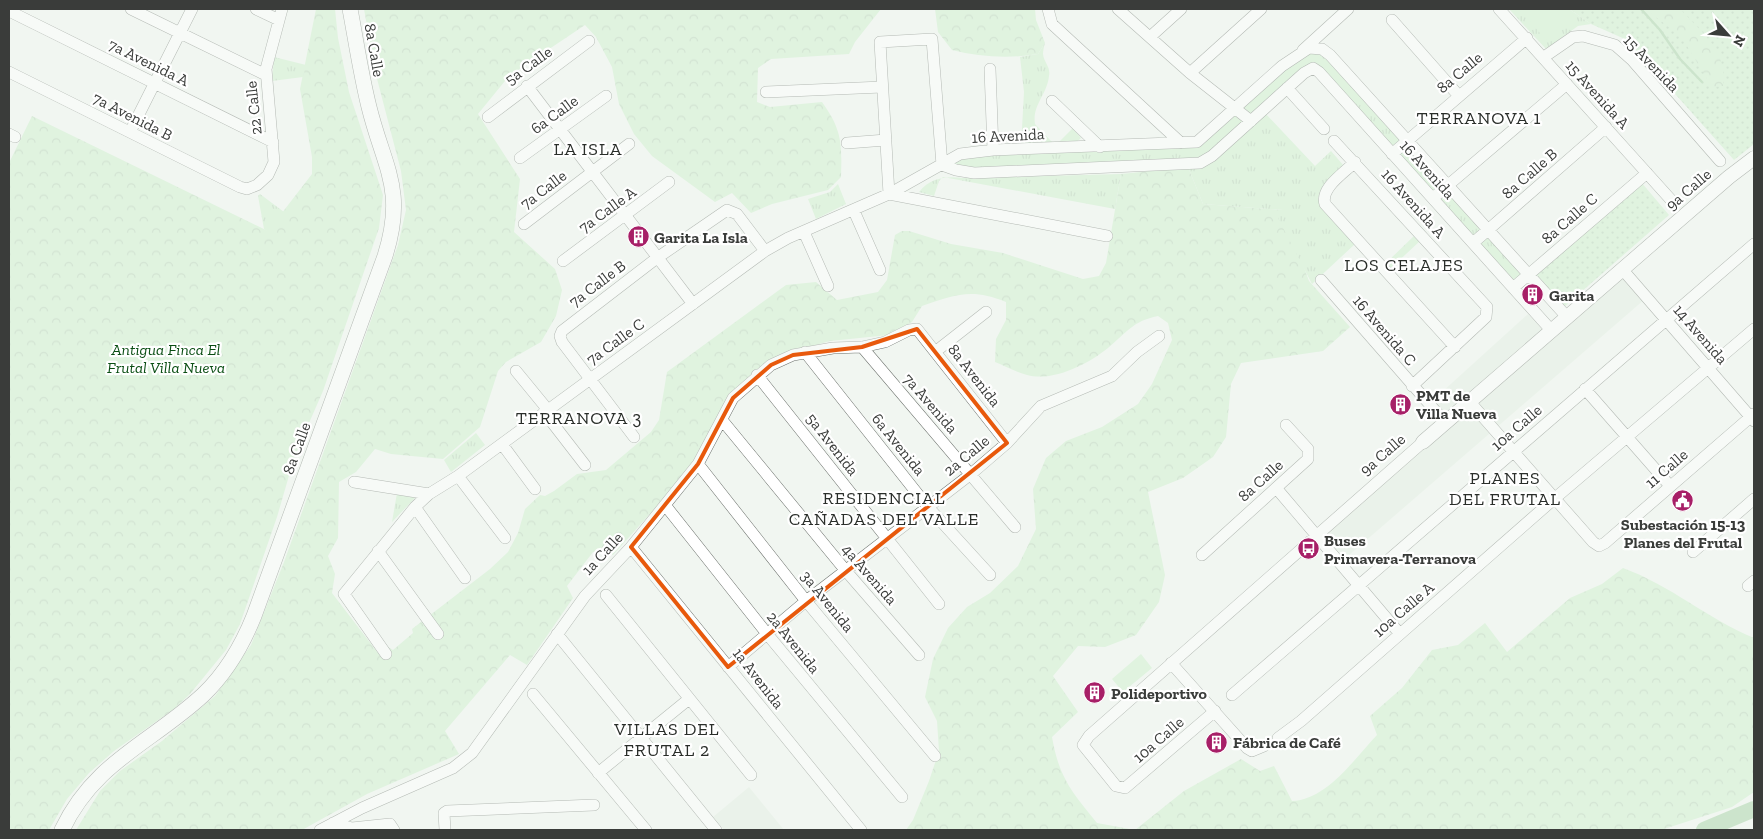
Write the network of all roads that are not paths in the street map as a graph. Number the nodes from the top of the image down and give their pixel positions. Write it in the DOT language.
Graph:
graph roads {
  1 [pos="131,9"];
  2 [pos="192,9"];
  3 [pos="256,9"];
  4 [pos="350,9"];
  5 [pos="1048,9"];
  6 [pos="1118,9"];
  7 [pos="1181,9"];
  8 [pos="1262,9"];
  9 [pos="1348,9"];
  10 [pos="1499,9"];
  11 [pos="9,11"];
  12 [pos="281,14"];
  13 [pos="1392,20"];
  14 [pos="180,32"];
  15 [pos="1150,37"];
  16 [pos="1527,38"];
  17 [pos="589,42"];
  18 [pos="1301,51"];
  19 [pos="1544,57"];
  20 [pos="990,69"];
  21 [pos="9,72"];
  22 [pos="1190,73"];
  23 [pos="266,75"];
  24 [pos="155,83"];
  25 [pos="1567,84"];
  26 [pos="527,86"];
  27 [pos="882,86"];
  28 [pos="1287,88"];
  29 [pos="766,92"];
  30 [pos="606,96"];
  31 [pos="1458,96"];
  32 [pos="1052,101"];
  33 [pos="1236,109"];
  34 [pos="488,117"];
  35 [pos="1251,121"];
  36 [pos="1606,127"];
  37 [pos="560,129"];
  38 [pos="1324,129"];
  39 [pos="130,132"];
  40 [pos="886,140"];
  41 [pos="1407,140"];
  42 [pos="1334,141"];
  43 [pos="273,142"];
  44 [pos="847,143"];
  45 [pos="1181,143"];
  46 [pos="629,144"];
  47 [pos="1100,147"];
  48 [pos="993,150"];
  49 [pos="1392,154"];
  50 [pos="520,158"];
  51 [pos="1754,158"];
  52 [pos="1720,161"];
  53 [pos="1355,162"];
  54 [pos="942,165"];
  55 [pos="592,172"];
  56 [pos="1647,173"];
  57 [pos="669,182"];
  58 [pos="1447,185"];
  59 [pos="243,188"];
  60 [pos="889,194"];
  61 [pos="1433,198"];
  62 [pos="1672,201"];
  63 [pos="854,211"];
  64 [pos="625,216"];
  65 [pos="524,224"];
  66 [pos="1487,230"];
  67 [pos="804,232"];
  68 [pos="1107,236"];
  69 [pos="1473,243"];
  70 [pos="1754,244"];
  71 [pos="765,251"];
  72 [pos="657,258"];
  73 [pos="563,261"];
  74 [pos="1622,269"];
  75 [pos="880,270"];
  76 [pos="1528,275"];
  77 [pos="1321,280"];
  78 [pos="828,286"];
  79 [pos="1513,288"];
  80 [pos="693,304"];
  81 [pos="986,312"];
  82 [pos="1566,317"];
  83 [pos="1666,319"];
  84 [pos="916,329"];
  85 [pos="1754,329"];
  86 [pos="1551,330"];
  87 [pos="1159,336"];
  88 [pos="1454,347"];
  89 [pos="862,348"];
  90 [pos="805,352"];
  91 [pos="935,352"];
  92 [pos="1708,368"];
  93 [pos="516,371"];
  94 [pos="757,375"];
  95 [pos="590,378"];
  96 [pos="1412,386"];
  97 [pos="1585,389"];
  98 [pos="1469,401"];
  99 [pos="546,411"];
  100 [pos="1753,418"];
  101 [pos="722,420"];
  102 [pos="1445,422"];
  103 [pos="1286,425"];
  104 [pos="634,437"];
  105 [pos="1627,438"];
  106 [pos="1423,442"];
  107 [pos="1007,443"];
  108 [pos="502,444"];
  109 [pos="1513,452"];
  110 [pos="698,464"];
  111 [pos="585,465"];
  112 [pos="971,474"];
  113 [pos="458,476"];
  114 [pos="354,482"];
  115 [pos="1670,486"];
  116 [pos="535,489"];
  117 [pos="1276,489"];
  118 [pos="430,494"];
  119 [pos="1554,499"];
  120 [pos="1754,499"];
  121 [pos="665,505"];
  122 [pos="928,506"];
  123 [pos="415,507"];
  124 [pos="1015,527"];
  125 [pos="1316,535"];
  126 [pos="505,538"];
  127 [pos="886,538"];
  128 [pos="631,547"];
  129 [pos="378,551"];
  130 [pos="1693,552"];
  131 [pos="1202,555"];
  132 [pos="846,571"];
  133 [pos="990,576"];
  134 [pos="465,578"];
  135 [pos="1359,585"];
  136 [pos="606,595"];
  137 [pos="806,601"];
  138 [pos="940,604"];
  139 [pos="438,634"];
  140 [pos="557,634"];
  141 [pos="1400,634"];
  142 [pos="768,635"];
  143 [pos="386,654"];
  144 [pos="919,655"];
  145 [pos="1171,663"];
  146 [pos="728,667"];
  147 [pos="534,694"];
  148 [pos="1232,695"];
  149 [pos="689,699"];
  150 [pos="1215,711"];
  151 [pos="641,737"];
  152 [pos="1278,738"];
  153 [pos="1264,746"];
  154 [pos="936,756"];
  155 [pos="598,773"];
  156 [pos="751,775"];
  157 [pos="1121,789"];
  158 [pos="902,797"];
  159 [pos="594,806"];
  160 [pos="333,823"];
  161 [pos="62,830"];
  162 [pos="320,830"];
  163 [pos="394,830"];
  164 [pos="445,830"];
  165 [pos="646,830"];
  166 [pos="716,830"];
  167 [pos="860,830"];
  1 -- 14 [label="street"];
  2 -- 14 [label="street"];
  3 -- 12 [label="street"];
  4 -- 161 [label="main road, 8a Calle"];
  5 -- 45 [label="street"];
  6 -- 15 [label="street"];
  7 -- 15 [label="street"];
  8 -- 22 [label="street"];
  9 -- 18 [label="street"];
  10 -- 16 [label="street, 15 Avenida A"];
  11 -- 24 [label="street, 7a Avenida A"];
  12 -- 23 [label="street, 22 Calle"];
  13 -- 31 [label="street"];
  14 -- 23 [label="street"];
  14 -- 24 [label="street"];
  15 -- 22 [label="street"];
  16 -- 19 [label="street, 15 Avenida A"];
  16 -- 31 [label="street, 8a Calle"];
  17 -- 26 [label="street, 5a Calle"];
  18 -- 33 [label="street, 16 Avenida"];
  18 -- 41 [label="street, 16 Avenida"];
  19 -- 25 [label="street, 15 Avenida A"];
  19 -- 52 [label="street, 15 Avenida"];
  20 -- 48 [label="street"];
  21 -- 39 [label="street, 7a Avenida B"];
  22 -- 33 [label="street"];
  23 -- 43 [label="street, 22 Calle"];
  24 -- 39 [label="street"];
  24 -- 43 [label="street, 7a Avenida A"];
  25 -- 36 [label="street, 15 Avenida A"];
  25 -- 58 [label="street"];
  26 -- 34 [label="street, 5a Calle"];
  26 -- 37 [label="street"];
  27 -- 29 [label="street"];
  27 -- 40 [label="street"];
  27 -- 54 [label="street"];
  28 -- 35 [label="street, 16 Avenida"];
  28 -- 38 [label="street"];
  28 -- 49 [label="street, 16 Avenida"];
  30 -- 37 [label="street, 6a Calle"];
  31 -- 41 [label="street, 8a Calle"];
  32 -- 47 [label="street"];
  33 -- 35 [label="street"];
  33 -- 45 [label="street, 16 Avenida"];
  35 -- 54 [label="street, 16 Avenida"];
  36 -- 56 [label="street, 15 Avenida A"];
  36 -- 66 [label="street, 8a Calle B"];
  37 -- 50 [label="street, 6a Calle"];
  37 -- 55 [label="street"];
  39 -- 59 [label="street, 7a Avenida B"];
  40 -- 44 [label="street"];
  40 -- 60 [label="street"];
  41 -- 49 [label="street, 8a Calle"];
  41 -- 58 [label="street, 16 Avenida"];
  42 -- 53 [label="street, 16 Avenida A"];
  43 -- 59 [label="street, 22 Calle"];
  45 -- 47 [label="street, 16 Avenida"];
  46 -- 55 [label="street, 7a Calle"];
  47 -- 48 [label="street, 16 Avenida"];
  48 -- 54 [label="street, 16 Avenida"];
  49 -- 61 [label="street, 16 Avenida"];
  51 -- 74 [label="street, 9a Calle"];
  53 -- 88 [label="street"];
  53 -- 88 [label="street, 16 Avenida A"];
  54 -- 60 [label="street, 7a Calle C"];
  55 -- 64 [label="street"];
  55 -- 65 [label="street, 7a Calle"];
  56 -- 62 [label="street, 15 Avenida A"];
  56 -- 76 [label="street, 8a Calle C"];
  57 -- 64 [label="street, 7a Calle A"];
  58 -- 61 [label="street"];
  58 -- 66 [label="street, 16 Avenida"];
  60 -- 63 [label="street, 7a Calle C"];
  60 -- 68 [label="street"];
  61 -- 69 [label="street, 16 Avenida"];
  63 -- 67 [label="street, 7a Calle C"];
  63 -- 75 [label="street"];
  64 -- 72 [label="street"];
  64 -- 73 [label="street, 7a Calle A"];
  66 -- 69 [label="street, 8a Calle B"];
  66 -- 76 [label="street, 16 Avenida"];
  67 -- 71 [label="street, 7a Calle C"];
  67 -- 78 [label="street"];
  69 -- 79 [label="street, 16 Avenida"];
  70 -- 83 [label="street, 10a Calle"];
  71 -- 72 [label="street, 7a Calle B"];
  71 -- 80 [label="street, 7a Calle C"];
  72 -- 80 [label="street"];
  72 -- 95 [label="street, 7a Calle B"];
  74 -- 82 [label="street, 9a Calle"];
  74 -- 83 [label="street, 14 Avenida"];
  76 -- 79 [label="street, 8a Calle C"];
  76 -- 82 [label="street, 16 Avenida"];
  77 -- 96 [label="street, 16 Avenida C"];
  79 -- 86 [label="street, 16 Avenida"];
  80 -- 95 [label="street, 7a Calle C"];
  81 -- 91 [label="street"];
  82 -- 86 [label="street, 9a Calle"];
  83 -- 92 [label="street, 14 Avenida"];
  83 -- 97 [label="street, 10a Calle"];
  84 -- 89 [label="street, 1a Calle"];
  84 -- 91 [label="street, 8a Avenida"];
  85 -- 92 [label="street, 10a Calle A"];
  86 -- 98 [label="street, 9a Calle"];
  87 -- 107 [label="street, 2a Calle"];
  88 -- 96 [label="street"];
  89 -- 90 [label="street, 1a Calle"];
  89 -- 112 [label="street, 7a Avenida"];
  90 -- 94 [label="street, 1a Calle"];
  90 -- 122 [label="street, 6a Avenida"];
  91 -- 107 [label="street, 8a Avenida"];
  92 -- 100 [label="street, 14 Avenida"];
  92 -- 105 [label="street, 10a Calle A"];
  93 -- 99 [label="street"];
  94 -- 101 [label="street, 1a Calle"];
  94 -- 127 [label="street, 5a Avenida"];
  95 -- 99 [label="street, 7a Calle C"];
  95 -- 104 [label="street"];
  96 -- 102 [label="street, 16 Avenida C"];
  97 -- 105 [label="street"];
  97 -- 109 [label="street, 10a Calle"];
  98 -- 102 [label="street, 9a Calle"];
  98 -- 109 [label="street"];
  99 -- 108 [label="street, 7a Calle C"];
  99 -- 111 [label="street"];
  100 -- 115 [label="street, 11 Calle"];
  101 -- 110 [label="street, 1a Calle"];
  101 -- 132 [label="street, 4a Avenida"];
  102 -- 106 [label="street, 9a Calle"];
  103 -- 117 [label="street, 8a Calle"];
  105 -- 115 [label="street"];
  105 -- 119 [label="street, 10a Calle A"];
  106 -- 125 [label="street, 9a Calle"];
  107 -- 112 [label="street, 2a Calle"];
  108 -- 113 [label="street, 7a Calle C"];
  108 -- 116 [label="street"];
  109 -- 119 [label="street"];
  109 -- 135 [label="street, 10a Calle"];
  110 -- 121 [label="street, 1a Calle"];
  110 -- 137 [label="street, 3a Avenida"];
  112 -- 122 [label="street, 2a Calle"];
  112 -- 124 [label="street, 7a Avenida"];
  113 -- 118 [label="street, 7a Calle C"];
  113 -- 126 [label="street"];
  114 -- 118 [label="street"];
  115 -- 119 [label="street, 11 Calle"];
  117 -- 125 [label="street"];
  117 -- 131 [label="street, 8a Calle"];
  118 -- 123 [label="street, 7a Calle C"];
  119 -- 141 [label="street, 10a Calle A"];
  120 -- 130 [label="street"];
  121 -- 128 [label="street, 1a Calle"];
  121 -- 142 [label="street, 2a Avenida"];
  122 -- 127 [label="street, 2a Calle"];
  122 -- 133 [label="street, 6a Avenida"];
  123 -- 129 [label="street, 7a Calle C"];
  123 -- 134 [label="street"];
  125 -- 135 [label="street"];
  125 -- 145 [label="street, 9a Calle"];
  127 -- 132 [label="street, 2a Calle"];
  127 -- 138 [label="street, 5a Avenida"];
  128 -- 140 [label="street, 1a Calle"];
  128 -- 146 [label="street, 1a Avenida"];
  129 -- 139 [label="street"];
  129 -- 143 [label="street, 7a Calle C"];
  132 -- 137 [label="street, 2a Calle"];
  132 -- 144 [label="street, 4a Avenida"];
  135 -- 141 [label="street"];
  135 -- 148 [label="street, 10a Calle"];
  136 -- 149 [label="street"];
  137 -- 142 [label="street, 2a Calle"];
  137 -- 154 [label="street, 3a Avenida"];
  140 -- 151 [label="street"];
  140 -- 160 [label="street, 1a Calle"];
  141 -- 152 [label="street, 10a Calle A"];
  142 -- 146 [label="street, 2a Calle"];
  142 -- 158 [label="street, 2a Avenida"];
  145 -- 150 [label="street"];
  145 -- 157 [label="street, 9a Calle"];
  146 -- 167 [label="street, 1a Avenida"];
  147 -- 155 [label="street"];
  149 -- 151 [label="street"];
  149 -- 156 [label="street"];
  150 -- 153 [label="street"];
  150 -- 157 [label="street, 10a Calle"];
  151 -- 155 [label="street"];
  151 -- 166 [label="street"];
  155 -- 165 [label="street"];
  159 -- 164 [label="street"];
  160 -- 162 [label="street, 1a Calle"];
  160 -- 163 [label="street"];
}
